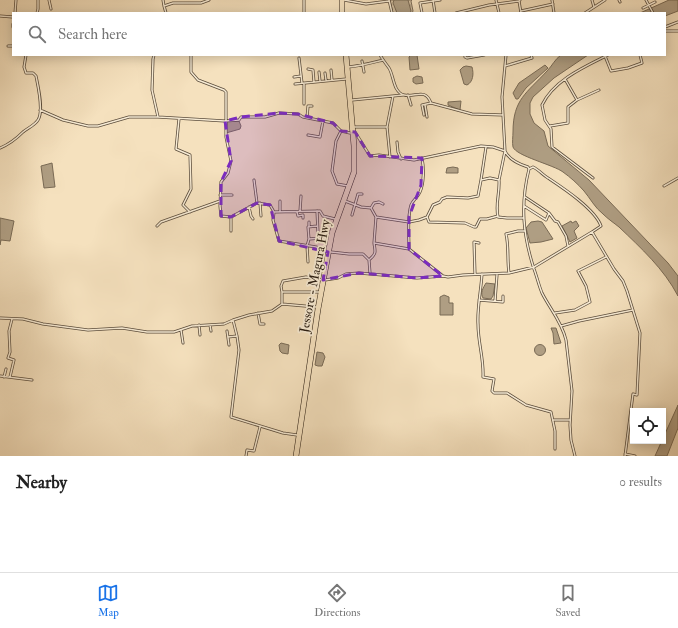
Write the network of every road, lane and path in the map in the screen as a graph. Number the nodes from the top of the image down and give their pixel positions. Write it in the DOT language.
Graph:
graph roads {
  1 [pos="16,0"];
  2 [pos="38,0"];
  3 [pos="41,0"];
  4 [pos="49,0"];
  5 [pos="163,0"];
  6 [pos="209,0"];
  7 [pos="304,0"];
  8 [pos="342,0"];
  9 [pos="440,0"];
  10 [pos="496,0"];
  11 [pos="519,0"];
  12 [pos="552,0"];
  13 [pos="592,0"];
  14 [pos="604,0"];
  15 [pos="646,0"];
  16 [pos="389,1"];
  17 [pos="433,1"];
  18 [pos="655,2"];
  19 [pos="38,3"];
  20 [pos="497,4"];
  21 [pos="553,4"];
  22 [pos="164,6"];
  23 [pos="649,6"];
  24 [pos="594,7"];
  25 [pos="642,8"];
  26 [pos="51,9"];
  27 [pos="15,12"];
  28 [pos="37,12"];
  29 [pos="166,12"];
  30 [pos="304,12"];
  31 [pos="342,12"];
  32 [pos="392,12"];
  33 [pos="422,12"];
  34 [pos="435,12"];
  35 [pos="459,12"];
  36 [pos="500,12"];
  37 [pos="521,12"];
  38 [pos="554,12"];
  39 [pos="586,12"];
  40 [pos="652,12"];
  41 [pos="0,16"];
  42 [pos="12,17"];
  43 [pos="678,22"];
  44 [pos="666,27"];
  45 [pos="666,31"];
  46 [pos="678,31"];
  47 [pos="8,46"];
  48 [pos="12,46"];
  49 [pos="26,56"];
  50 [pos="154,56"];
  51 [pos="190,56"];
  52 [pos="346,56"];
  53 [pos="381,56"];
  54 [pos="465,56"];
  55 [pos="478,56"];
  56 [pos="506,56"];
  57 [pos="531,56"];
  58 [pos="605,56"];
  59 [pos="640,56"];
  60 [pos="299,58"];
  61 [pos="362,60"];
  62 [pos="383,60"];
  63 [pos="363,66"];
  64 [pos="505,66"];
  65 [pos="347,67"];
  66 [pos="308,70"];
  67 [pos="331,70"];
  68 [pos="319,72"];
  69 [pos="364,72"];
  70 [pos="325,73"];
  71 [pos="301,76"];
  72 [pos="294,77"];
  73 [pos="348,78"];
  74 [pos="565,79"];
  75 [pos="326,80"];
  76 [pos="332,80"];
  77 [pos="320,81"];
  78 [pos="314,82"];
  79 [pos="303,83"];
  80 [pos="296,84"];
  81 [pos="599,90"];
  82 [pos="403,95"];
  83 [pos="408,95"];
  84 [pos="393,96"];
  85 [pos="577,100"];
  86 [pos="350,101"];
  87 [pos="431,103"];
  88 [pos="304,104"];
  89 [pos="425,104"];
  90 [pos="411,105"];
  91 [pos="312,106"];
  92 [pos="40,110"];
  93 [pos="424,115"];
  94 [pos="503,115"];
  95 [pos="158,117"];
  96 [pos="427,117"];
  97 [pos="307,118"];
  98 [pos="179,119"];
  99 [pos="225,121"];
  100 [pos="323,121"];
  101 [pos="549,126"];
  102 [pos="387,127"];
  103 [pos="353,130"];
  104 [pos="341,131"];
  105 [pos="308,135"];
  106 [pos="397,142"];
  107 [pos="486,146"];
  108 [pos="0,148"];
  109 [pos="505,150"];
  110 [pos="390,157"];
  111 [pos="422,158"];
  112 [pos="401,159"];
  113 [pos="529,169"];
  114 [pos="593,178"];
  115 [pos="678,178"];
  116 [pos="254,180"];
  117 [pos="481,180"];
  118 [pos="499,180"];
  119 [pos="664,186"];
  120 [pos="349,187"];
  121 [pos="362,194"];
  122 [pos="220,195"];
  123 [pos="232,195"];
  124 [pos="301,196"];
  125 [pos="524,197"];
  126 [pos="220,201"];
  127 [pos="280,201"];
  128 [pos="343,201"];
  129 [pos="257,203"];
  130 [pos="260,203"];
  131 [pos="383,204"];
  132 [pos="355,205"];
  133 [pos="524,206"];
  134 [pos="250,207"];
  135 [pos="371,208"];
  136 [pos="300,211"];
  137 [pos="317,211"];
  138 [pos="190,212"];
  139 [pos="274,212"];
  140 [pos="280,212"];
  141 [pos="297,212"];
  142 [pos="549,214"];
  143 [pos="352,215"];
  144 [pos="261,216"];
  145 [pos="498,216"];
  146 [pos="231,217"];
  147 [pos="376,217"];
  148 [pos="427,217"];
  149 [pos="303,218"];
  150 [pos="524,218"];
  151 [pos="253,219"];
  152 [pos="336,220"];
  153 [pos="309,222"];
  154 [pos="409,222"];
  155 [pos="157,226"];
  156 [pos="317,226"];
  157 [pos="309,227"];
  158 [pos="231,231"];
  159 [pos="525,231"];
  160 [pos="592,232"];
  161 [pos="309,239"];
  162 [pos="479,242"];
  163 [pos="374,243"];
  164 [pos="307,246"];
  165 [pos="568,246"];
  166 [pos="408,249"];
  167 [pos="328,252"];
  168 [pos="606,257"];
  169 [pos="370,260"];
  170 [pos="308,262"];
  171 [pos="534,267"];
  172 [pos="509,273"];
  173 [pos="370,274"];
  174 [pos="475,274"];
  175 [pos="482,274"];
  176 [pos="497,274"];
  177 [pos="443,276"];
  178 [pos="323,280"];
  179 [pos="282,292"];
  180 [pos="321,292"];
  181 [pos="503,296"];
  182 [pos="479,300"];
  183 [pos="495,301"];
  184 [pos="282,304"];
  185 [pos="318,307"];
  186 [pos="633,310"];
  187 [pos="258,313"];
  188 [pos="555,314"];
  189 [pos="0,318"];
  190 [pos="12,319"];
  191 [pos="233,320"];
  192 [pos="264,324"];
  193 [pos="199,325"];
  194 [pos="210,325"];
  195 [pos="561,326"];
  196 [pos="181,330"];
  197 [pos="211,331"];
  198 [pos="227,331"];
  199 [pos="200,335"];
  200 [pos="237,336"];
  201 [pos="228,337"];
  202 [pos="183,343"];
  203 [pos="228,345"];
  204 [pos="6,369"];
  205 [pos="0,376"];
  206 [pos="4,376"];
  207 [pos="10,377"];
  208 [pos="32,380"];
  209 [pos="553,420"];
  210 [pos="570,420"];
  211 [pos="260,427"];
  212 [pos="299,436"];
  213 [pos="555,449"];
  214 [pos="625,455"];
  215 [pos="246,456"];
  216 [pos="296,456"];
  217 [pos="575,456"];
  218 [pos="634,456"];
  1 -- 27 [label="street"];
  2 -- 19 [label="street"];
  3 -- 19 [label="street"];
  4 -- 26 [label="street"];
  5 -- 22 [label="street"];
  6 -- 22 [label="street"];
  7 -- 30 [label="street"];
  8 -- 16 [label="street"];
  8 -- 31 [label="highway"];
  9 -- 17 [label="street"];
  10 -- 20 [label="street"];
  11 -- 20 [label="street"];
  11 -- 37 [label="street"];
  12 -- 21 [label="street"];
  13 -- 24 [label="street"];
  14 -- 24 [label="street"];
  15 -- 23 [label="street"];
  16 -- 32 [label="street"];
  17 -- 33 [label="street"];
  17 -- 34 [label="street"];
  18 -- 23 [label="street"];
  19 -- 28 [label="street"];
  20 -- 35 [label="street"];
  20 -- 36 [label="street"];
  21 -- 37 [label="street"];
  21 -- 38 [label="street"];
  22 -- 29 [label="street"];
  23 -- 25 [label="street"];
  23 -- 40 [label="street"];
  24 -- 39 [label="street"];
  41 -- 42 [label="street"];
  43 -- 44 [label="street"];
  45 -- 46 [label="street"];
  47 -- 48 [label="street"];
  49 -- 92 [label="street"];
  50 -- 95 [label="street"];
  51 -- 99 [label="street"];
  52 -- 65 [label="highway, Jessore - Magura Hwy"];
  53 -- 62 [label="street"];
  54 -- 55 [label="street"];
  56 -- 64 [label="street"];
  57 -- 64 [label="street"];
  58 -- 59 [label="street"];
  58 -- 74 [label="street"];
  60 -- 71 [label="street"];
  61 -- 63 [label="street"];
  62 -- 63 [label="street"];
  62 -- 82 [label="street"];
  63 -- 65 [label="street"];
  63 -- 69 [label="street"];
  64 -- 94 [label="street"];
  65 -- 73 [label="highway, Jessore - Magura Hwy"];
  66 -- 78 [label="street"];
  67 -- 76 [label="street"];
  68 -- 77 [label="street"];
  70 -- 75 [label="street"];
  71 -- 72 [label="street"];
  71 -- 79 [label="street"];
  73 -- 76 [label="street"];
  73 -- 86 [label="highway, Jessore - Magura Hwy"];
  74 -- 85 [label="street"];
  74 -- 101 [label="street"];
  75 -- 76 [label="street"];
  75 -- 77 [label="street"];
  77 -- 78 [label="street"];
  78 -- 79 [label="street"];
  79 -- 80 [label="street"];
  79 -- 88 [label="street"];
  81 -- 85 [label="street"];
  82 -- 83 [label="street"];
  82 -- 84 [label="street"];
  83 -- 87 [label="street"];
  83 -- 90 [label="street"];
  84 -- 86 [label="street"];
  84 -- 102 [label="street"];
  85 -- 101 [label="street"];
  86 -- 103 [label="highway, Jessore - Magura Hwy"];
  87 -- 89 [label="street"];
  87 -- 94 [label="street"];
  89 -- 93 [label="street"];
  89 -- 96 [label="street"];
  91 -- 97 [label="street"];
  92 -- 95 [label="street"];
  92 -- 108 [label="street"];
  94 -- 109 [label="street"];
  95 -- 98 [label="street"];
  97 -- 99 [label="street"];
  97 -- 100 [label="street"];
  98 -- 99 [label="street"];
  98 -- 138 [label="street"];
  99 -- 122 [label="street"];
  100 -- 104 [label="street"];
  100 -- 105 [label="street"];
  101 -- 114 [label="street"];
  102 -- 103 [label="street"];
  102 -- 110 [label="street"];
  103 -- 104 [label="street"];
  103 -- 110 [label="street"];
  103 -- 120 [label="highway, Jessore - Magura Hwy"];
  104 -- 120 [label="street"];
  106 -- 112 [label="street"];
  107 -- 109 [label="street"];
  107 -- 111 [label="street"];
  107 -- 117 [label="street"];
  109 -- 113 [label="street"];
  109 -- 118 [label="street"];
  110 -- 112 [label="street"];
  111 -- 112 [label="street"];
  111 -- 154 [label="street"];
  113 -- 125 [label="street"];
  113 -- 160 [label="street"];
  115 -- 119 [label="street"];
  116 -- 129 [label="street"];
  117 -- 118 [label="street"];
  117 -- 148 [label="street"];
  118 -- 145 [label="street"];
  120 -- 128 [label="highway, Jessore - Magura Hwy"];
  121 -- 132 [label="street"];
  122 -- 123 [label="street"];
  122 -- 126 [label="street"];
  124 -- 136 [label="street"];
  125 -- 133 [label="street"];
  125 -- 142 [label="street"];
  126 -- 138 [label="street"];
  126 -- 146 [label="street"];
  127 -- 140 [label="street"];
  128 -- 132 [label="street"];
  128 -- 152 [label="highway, Jessore - Magura Hwy"];
  129 -- 130 [label="street"];
  129 -- 134 [label="street"];
  130 -- 139 [label="street"];
  130 -- 144 [label="street"];
  131 -- 135 [label="street"];
  132 -- 135 [label="street"];
  132 -- 143 [label="street"];
  133 -- 142 [label="street"];
  133 -- 150 [label="street"];
  134 -- 146 [label="street"];
  134 -- 151 [label="street"];
  135 -- 147 [label="street"];
  136 -- 137 [label="street"];
  136 -- 141 [label="street"];
  137 -- 152 [label="street"];
  137 -- 156 [label="street"];
  138 -- 155 [label="street"];
  139 -- 140 [label="street"];
  139 -- 164 [label="street"];
  140 -- 141 [label="street"];
  141 -- 149 [label="street"];
  142 -- 165 [label="street"];
  145 -- 148 [label="street"];
  145 -- 150 [label="street"];
  146 -- 158 [label="street"];
  147 -- 154 [label="street"];
  147 -- 163 [label="street"];
  148 -- 154 [label="street"];
  150 -- 159 [label="street"];
  152 -- 167 [label="highway, Jessore - Magura Hwy"];
  153 -- 157 [label="street"];
  154 -- 166 [label="street"];
  156 -- 157 [label="street"];
  156 -- 161 [label="street"];
  157 -- 161 [label="street"];
  159 -- 171 [label="street"];
  159 -- 172 [label="street"];
  160 -- 165 [label="street"];
  160 -- 168 [label="street"];
  161 -- 164 [label="street"];
  162 -- 174 [label="street"];
  163 -- 166 [label="street"];
  163 -- 169 [label="street"];
  164 -- 167 [label="street"];
  164 -- 170 [label="street"];
  165 -- 171 [label="street"];
  166 -- 177 [label="street"];
  167 -- 169 [label="street"];
  167 -- 178 [label="highway, Jessore - Magura Hwy"];
  168 -- 186 [label="street"];
  168 -- 188 [label="street"];
  169 -- 173 [label="street"];
  171 -- 172 [label="street"];
  171 -- 188 [label="street"];
  172 -- 176 [label="street"];
  173 -- 177 [label="street"];
  173 -- 178 [label="street"];
  174 -- 175 [label="street"];
  174 -- 177 [label="street"];
  175 -- 176 [label="street"];
  175 -- 182 [label="street"];
  176 -- 183 [label="street"];
  178 -- 179 [label="street"];
  178 -- 180 [label="highway, Jessore - Magura Hwy"];
  179 -- 180 [label="street"];
  179 -- 184 [label="street"];
  180 -- 185 [label="highway, Jessore - Magura Hwy"];
  181 -- 183 [label="street"];
  182 -- 183 [label="street"];
  182 -- 209 [label="street"];
  184 -- 185 [label="street"];
  184 -- 187 [label="street"];
  185 -- 212 [label="highway, Jessore - Magura Hwy"];
  186 -- 195 [label="street"];
  186 -- 214 [label="street"];
  187 -- 191 [label="street"];
  187 -- 192 [label="street"];
  188 -- 195 [label="street"];
  189 -- 190 [label="street"];
  190 -- 196 [label="street"];
  190 -- 207 [label="street"];
  191 -- 194 [label="street"];
  191 -- 200 [label="street"];
  193 -- 194 [label="street"];
  193 -- 196 [label="street"];
  193 -- 199 [label="street"];
  194 -- 197 [label="street"];
  195 -- 210 [label="street"];
  196 -- 202 [label="street"];
  198 -- 201 [label="street"];
  200 -- 201 [label="street"];
  200 -- 211 [label="street"];
  201 -- 203 [label="street"];
  204 -- 206 [label="street"];
  205 -- 206 [label="street"];
  206 -- 207 [label="street"];
  207 -- 208 [label="street"];
  209 -- 210 [label="street"];
  209 -- 213 [label="street"];
  210 -- 217 [label="street"];
  211 -- 212 [label="street"];
  211 -- 215 [label="street"];
  212 -- 216 [label="highway, Jessore - Magura Hwy"];
  214 -- 218 [label="street"];
}
